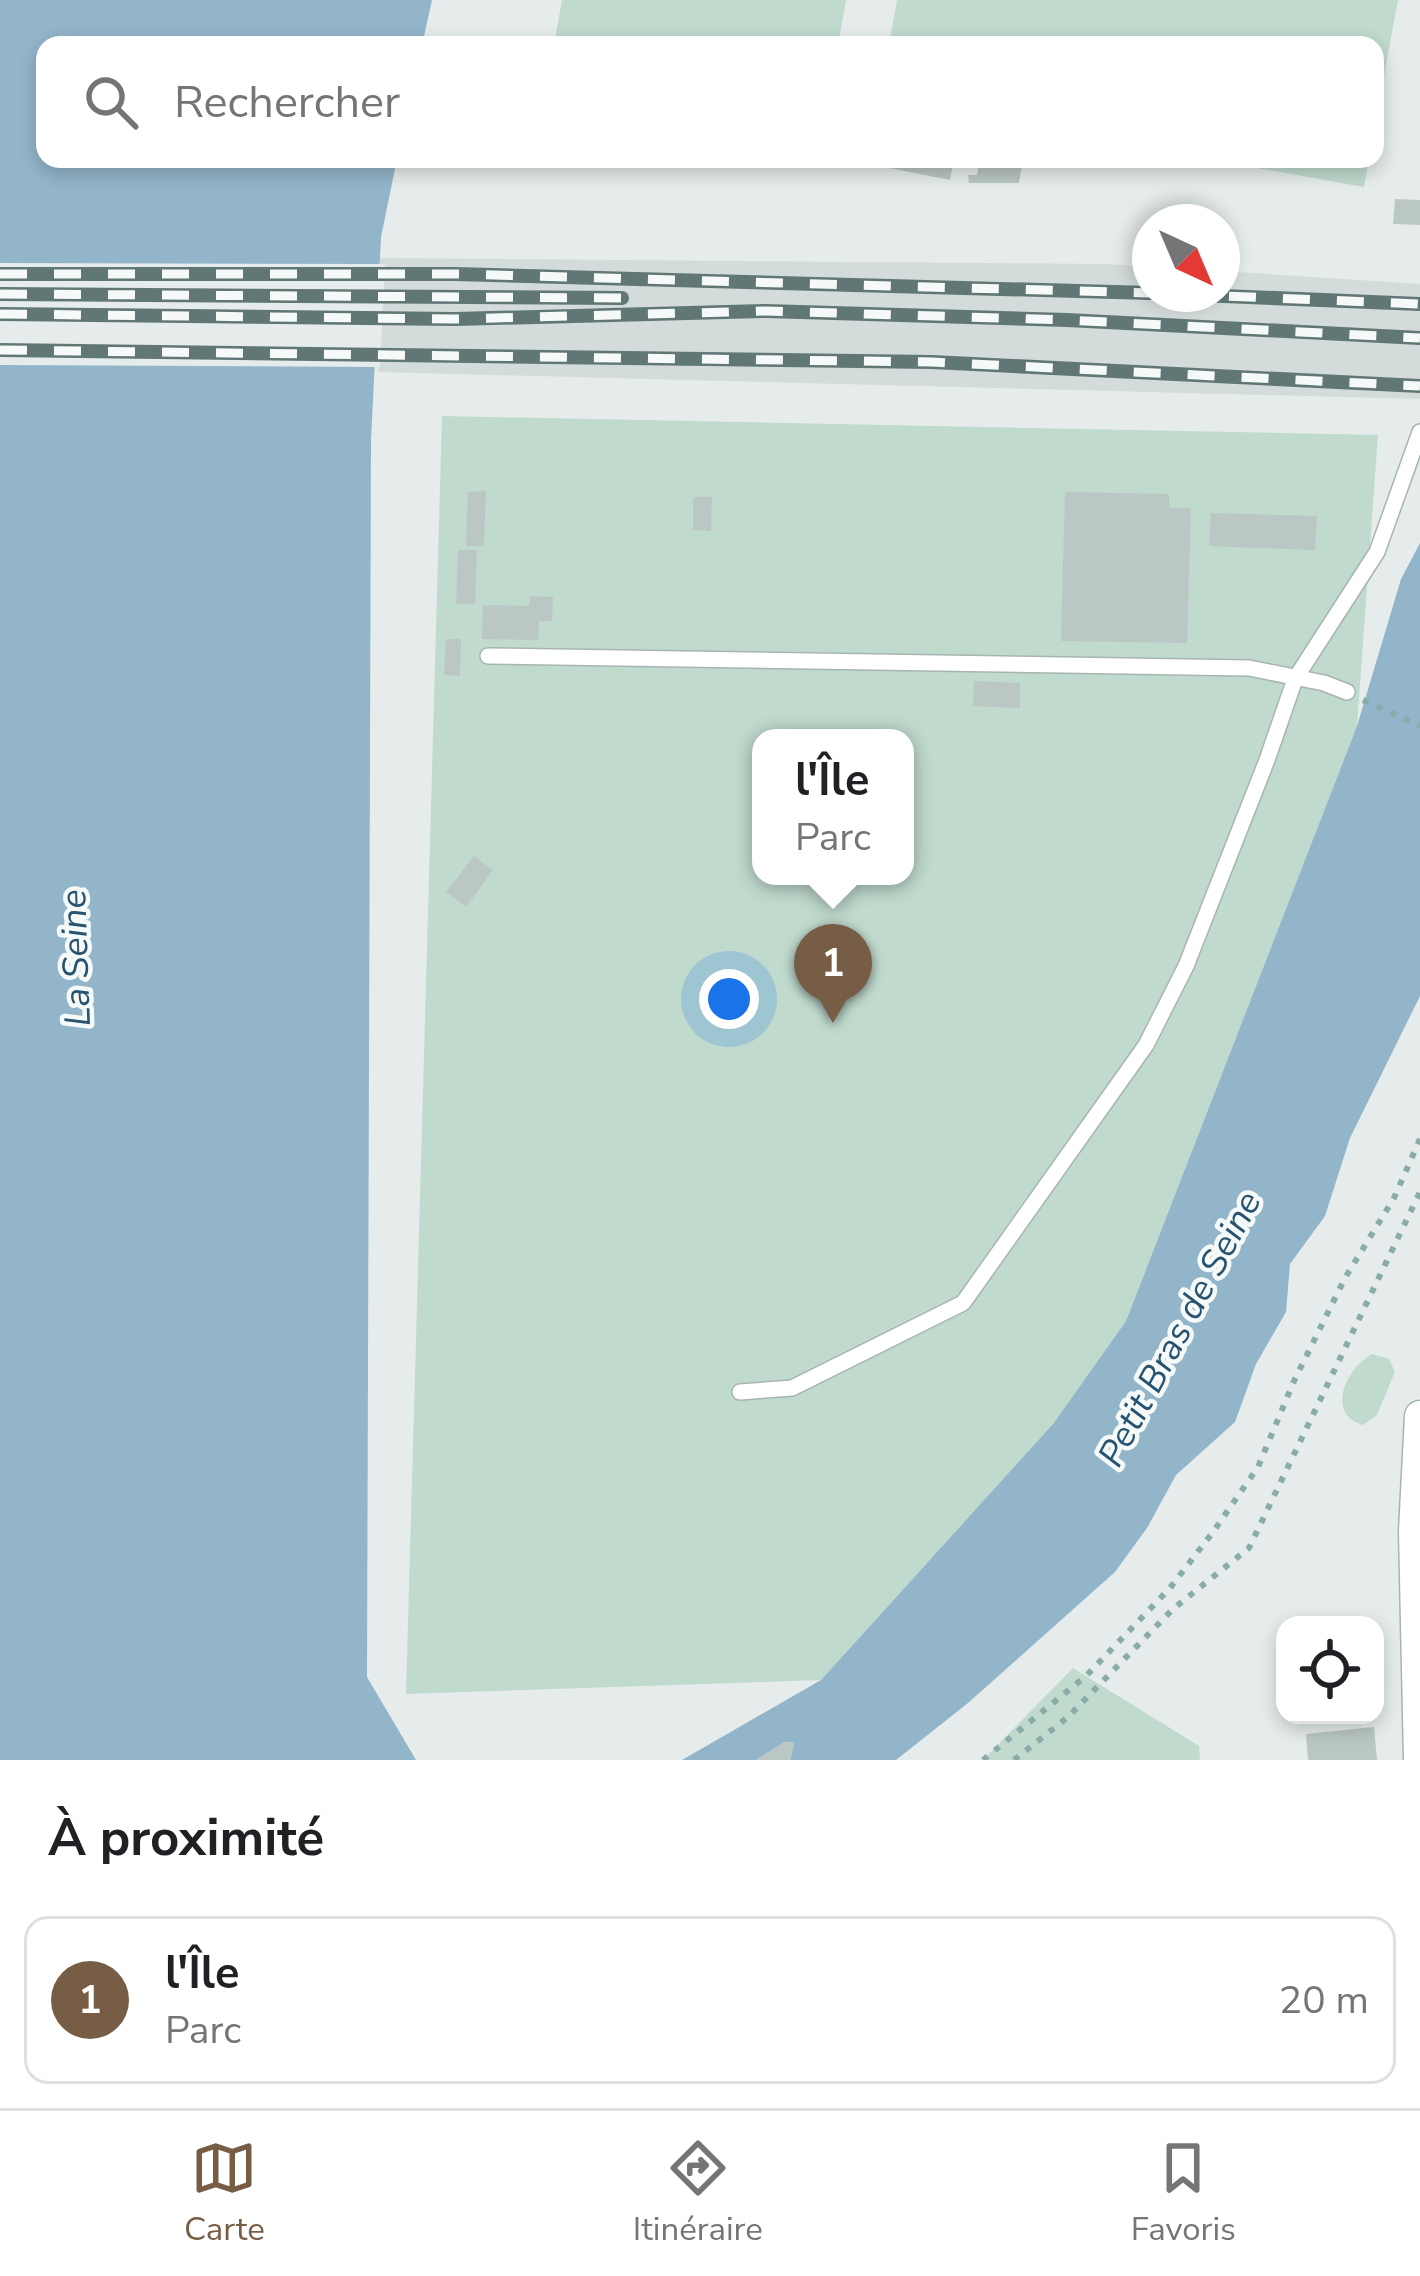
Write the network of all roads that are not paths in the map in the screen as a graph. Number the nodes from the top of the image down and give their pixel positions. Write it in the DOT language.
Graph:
graph roads {
  1 [pos="1420,431"];
  2 [pos="488,656"];
  3 [pos="1294,679"];
  4 [pos="1347,692"];
  5 [pos="740,1392"];
  6 [pos="1420,1416"];
  7 [pos="1419,1760"];
  1 -- 3 [label="lane"];
  2 -- 3 [label="lane"];
  3 -- 4 [label="lane"];
  3 -- 5 [label="lane"];
  6 -- 7 [label="street"];
}
